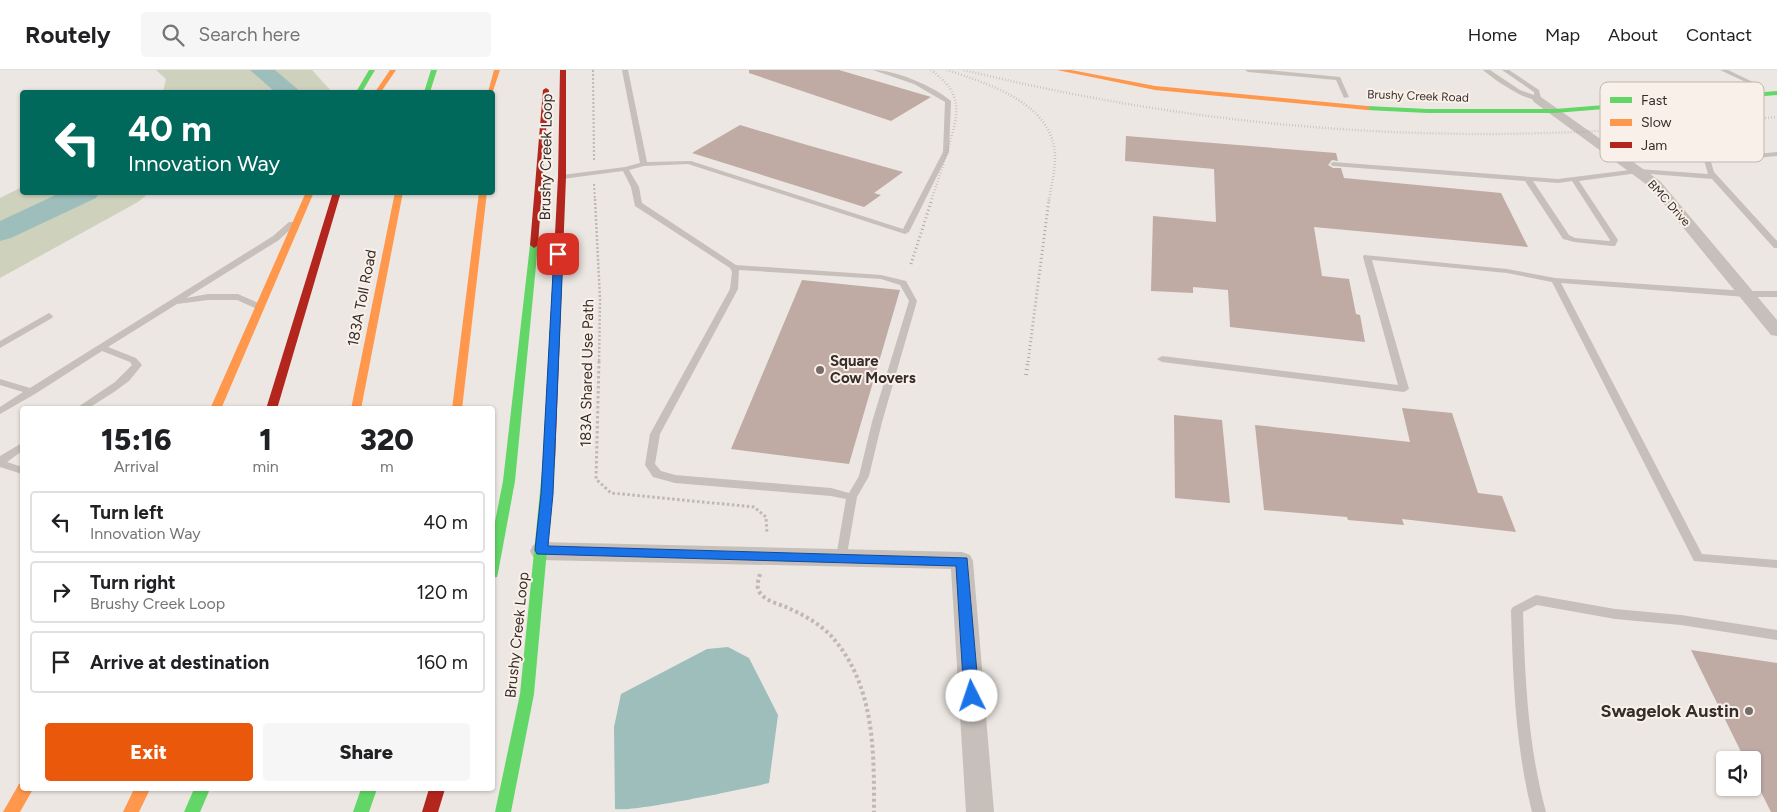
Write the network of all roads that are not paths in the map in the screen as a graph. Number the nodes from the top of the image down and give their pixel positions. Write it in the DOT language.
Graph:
graph roads {
  1 [pos="372,70"];
  2 [pos="393,70"];
  3 [pos="434,70"];
  4 [pos="497,70"];
  5 [pos="553,70"];
  6 [pos="563,70"];
  7 [pos="625,70"];
  8 [pos="876,70"];
  9 [pos="1060,70"];
  10 [pos="1104,70"];
  11 [pos="1248,70"];
  12 [pos="1486,70"];
  13 [pos="1505,70"];
  14 [pos="1723,70"];
  15 [pos="1750,82"];
  16 [pos="1777,82"];
  17 [pos="1764,83"];
  18 [pos="360,90"];
  19 [pos="379,90"];
  20 [pos="428,90"];
  21 [pos="492,90"];
  22 [pos="1777,93"];
  23 [pos="1764,94"];
  24 [pos="1346,98"];
  25 [pos="1538,99"];
  26 [pos="1600,103"];
  27 [pos="1554,105"];
  28 [pos="1600,141"];
  29 [pos="1777,154"];
  30 [pos="1764,155"];
  31 [pos="1627,162"];
  32 [pos="1708,162"];
  33 [pos="644,164"];
  34 [pos="1333,164"];
  35 [pos="625,169"];
  36 [pos="1638,171"];
  37 [pos="562,177"];
  38 [pos="1526,178"];
  39 [pos="1715,178"];
  40 [pos="1574,179"];
  41 [pos="309,195"];
  42 [pos="336,195"];
  43 [pos="398,195"];
  44 [pos="482,195"];
  45 [pos="300,217"];
  46 [pos="1777,246"];
  47 [pos="734,267"];
  48 [pos="1555,280"];
  49 [pos="1746,294"];
  50 [pos="1777,294"];
  51 [pos="175,302"];
  52 [pos="260,307"];
  53 [pos="49,316"];
  54 [pos="1777,331"];
  55 [pos="0,344"];
  56 [pos="101,348"];
  57 [pos="1162,359"];
  58 [pos="0,382"];
  59 [pos="32,392"];
  60 [pos="102,394"];
  61 [pos="84,406"];
  62 [pos="97,406"];
  63 [pos="216,406"];
  64 [pos="272,406"];
  65 [pos="357,406"];
  66 [pos="457,406"];
  67 [pos="0,412"];
  68 [pos="20,447"];
  69 [pos="0,462"];
  70 [pos="20,470"];
  71 [pos="852,497"];
  72 [pos="541,550"];
  73 [pos="842,557"];
  74 [pos="495,561"];
  75 [pos="1777,564"];
  76 [pos="1777,635"];
  77 [pos="24,791"];
  78 [pos="141,791"];
  79 [pos="201,791"];
  80 [pos="368,791"];
  81 [pos="436,791"];
  82 [pos="12,812"];
  83 [pos="131,812"];
  84 [pos="192,812"];
  85 [pos="361,812"];
  86 [pos="430,812"];
  87 [pos="503,812"];
  88 [pos="980,812"];
  89 [pos="1539,812"];
  1 -- 18 [label="main road"];
  2 -- 19 [label="main road"];
  3 -- 20 [label="main road"];
  4 -- 21 [label="main road"];
  5 -- 74 [label="main road"];
  6 -- 37 [label="main road, Brushy Creek Loop"];
  7 -- 33 [label="lane"];
  8 -- 33 [label="lane"];
  9 -- 27 [label="main road, Brushy Creek Road"];
  10 -- 24 [label="main road, Brushy Creek Road"];
  11 -- 24 [label="lane"];
  12 -- 25 [label="lane"];
  13 -- 25 [label="lane"];
  14 -- 15 [label="lane"];
  16 -- 17 [label="main road"];
  22 -- 23 [label="main road, Brushy Creek Road"];
  24 -- 25 [label="main road, Brushy Creek Road"];
  25 -- 27 [label="street, BMC Drive"];
  26 -- 27 [label="main road, Brushy Creek Road"];
  27 -- 28 [label="street, BMC Drive"];
  29 -- 30 [label="lane"];
  31 -- 36 [label="street, BMC Drive"];
  32 -- 39 [label="lane"];
  33 -- 35 [label="lane"];
  34 -- 38 [label="lane"];
  35 -- 37 [label="lane"];
  35 -- 47 [label="lane"];
  36 -- 39 [label="lane"];
  36 -- 40 [label="lane"];
  36 -- 49 [label="street, BMC Drive"];
  37 -- 72 [label="main road, Brushy Creek Loop"];
  38 -- 40 [label="lane"];
  38 -- 40 [label="lane"];
  39 -- 46 [label="lane"];
  41 -- 45 [label="main road"];
  42 -- 64 [label="main road"];
  43 -- 65 [label="main road, 183A Toll Road"];
  44 -- 66 [label="main road"];
  45 -- 51 [label="lane"];
  45 -- 52 [label="main road"];
  47 -- 71 [label="lane"];
  47 -- 71 [label="lane"];
  48 -- 49 [label="lane"];
  48 -- 57 [label="lane"];
  48 -- 75 [label="lane"];
  49 -- 50 [label="lane"];
  49 -- 54 [label="street, BMC Drive"];
  51 -- 52 [label="lane"];
  51 -- 56 [label="lane"];
  52 -- 63 [label="main road"];
  53 -- 55 [label="lane"];
  56 -- 59 [label="lane"];
  56 -- 60 [label="lane"];
  58 -- 59 [label="lane"];
  59 -- 67 [label="lane"];
  60 -- 61 [label="lane"];
  60 -- 62 [label="lane"];
  68 -- 69 [label="lane"];
  69 -- 70 [label="lane"];
  71 -- 73 [label="lane"];
  72 -- 73 [label="street"];
  72 -- 87 [label="main road, Brushy Creek Loop"];
  73 -- 88 [label="street"];
  76 -- 89 [label="lane"];
  77 -- 82 [label="main road"];
  78 -- 83 [label="main road"];
  79 -- 84 [label="main road"];
  80 -- 85 [label="main road"];
  81 -- 86 [label="main road"];
}
